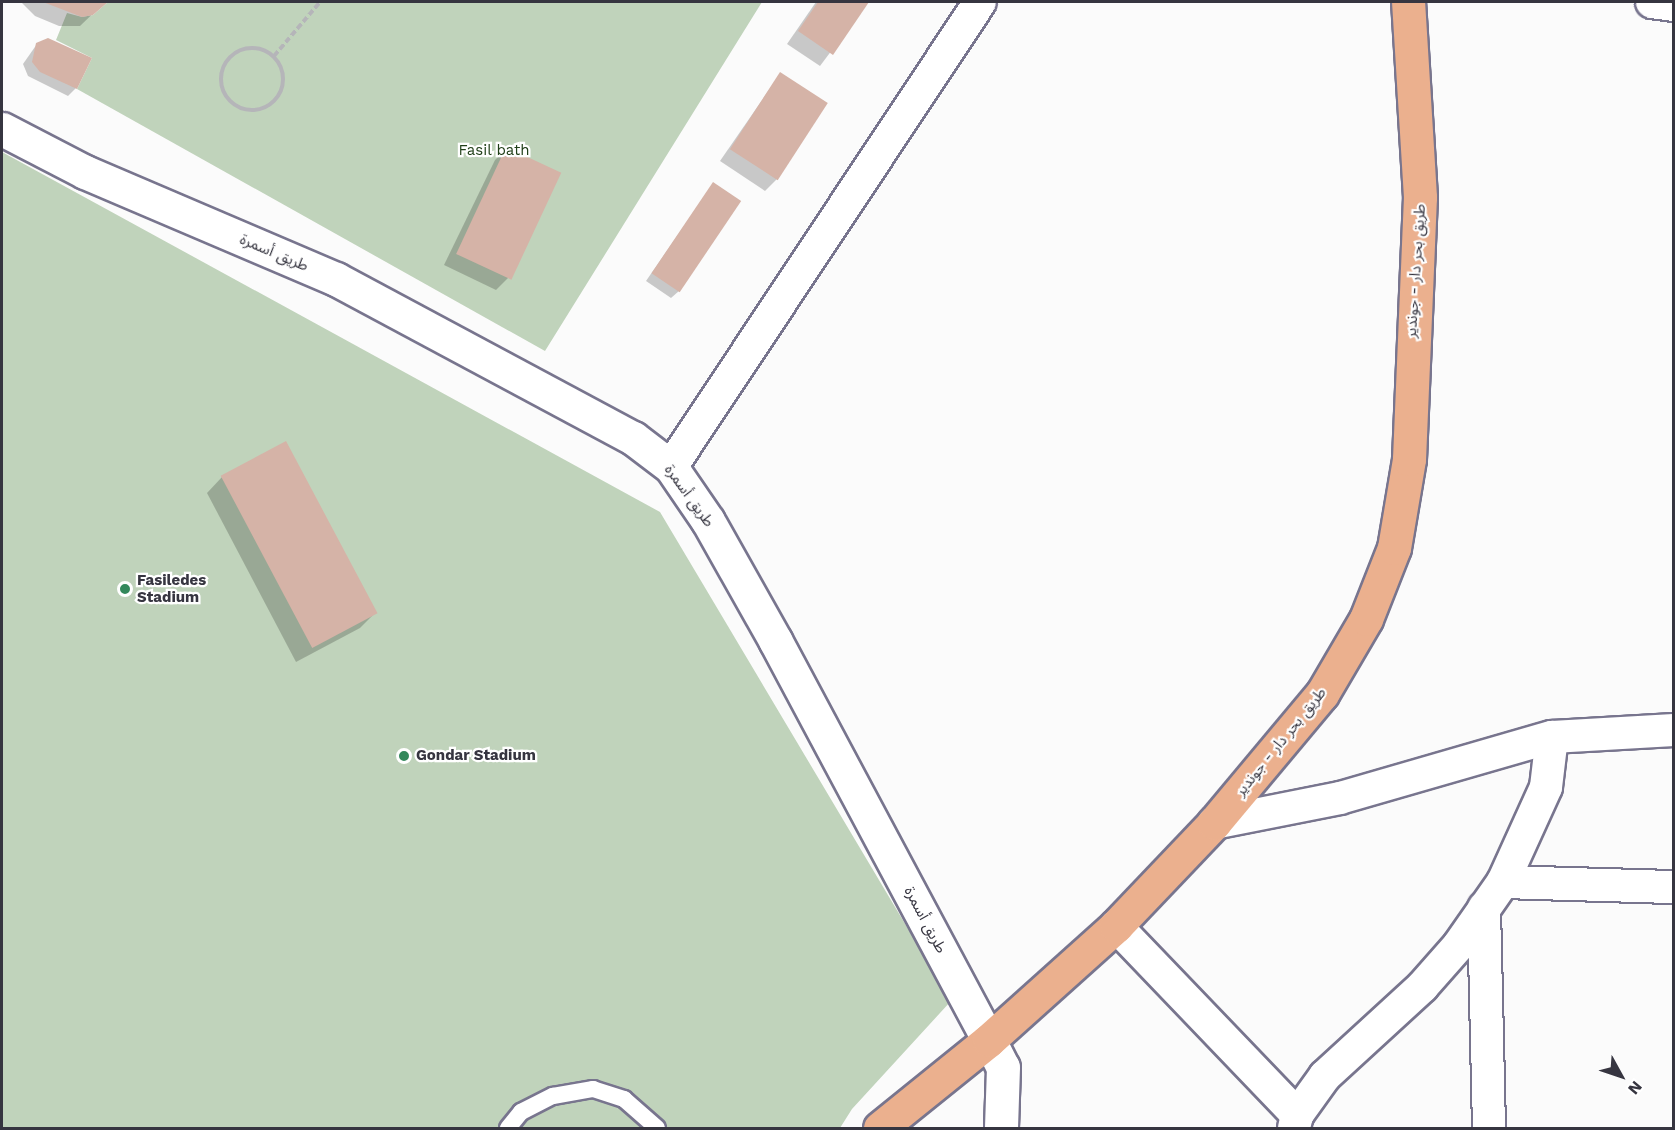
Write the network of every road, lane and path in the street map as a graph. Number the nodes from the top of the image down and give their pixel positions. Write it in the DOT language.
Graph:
graph roads {
  1 [pos="320,2"];
  2 [pos="980,2"];
  3 [pos="1408,2"];
  4 [pos="1652,2"];
  5 [pos="1674,5"];
  6 [pos="274,56"];
  7 [pos="2,129"];
  8 [pos="671,467"];
  9 [pos="1674,730"];
  10 [pos="1552,737"];
  11 [pos="1214,823"];
  12 [pos="1503,882"];
  13 [pos="1674,887"];
  14 [pos="1484,909"];
  15 [pos="1116,926"];
  16 [pos="989,1040"];
  17 [pos="1295,1122"];
  18 [pos="508,1128"];
  19 [pos="657,1128"];
  20 [pos="880,1128"];
  21 [pos="1002,1128"];
  22 [pos="1490,1128"];
  1 -- 6 [label="path"];
  2 -- 8 [label="street"];
  3 -- 11 [label="highway, طريق بحر دار - جوندير"];
  4 -- 5 [label="street"];
  6 -- 6 [label="path"];
  7 -- 8 [label="street, طريق أسمرة"];
  8 -- 16 [label="street, طريق أسمرة"];
  9 -- 10 [label="street"];
  10 -- 11 [label="street"];
  10 -- 12 [label="street"];
  11 -- 15 [label="highway, طريق بحر دار - جوندير"];
  12 -- 13 [label="street"];
  12 -- 14 [label="street"];
  14 -- 17 [label="street"];
  14 -- 22 [label="street"];
  15 -- 16 [label="highway, طريق بحر دار - جوندير"];
  15 -- 17 [label="street"];
  16 -- 20 [label="highway, طريق بحر دار - جوندير"];
  16 -- 21 [label="street, طريق أسمرة"];
  18 -- 19 [label="lane"];
}
